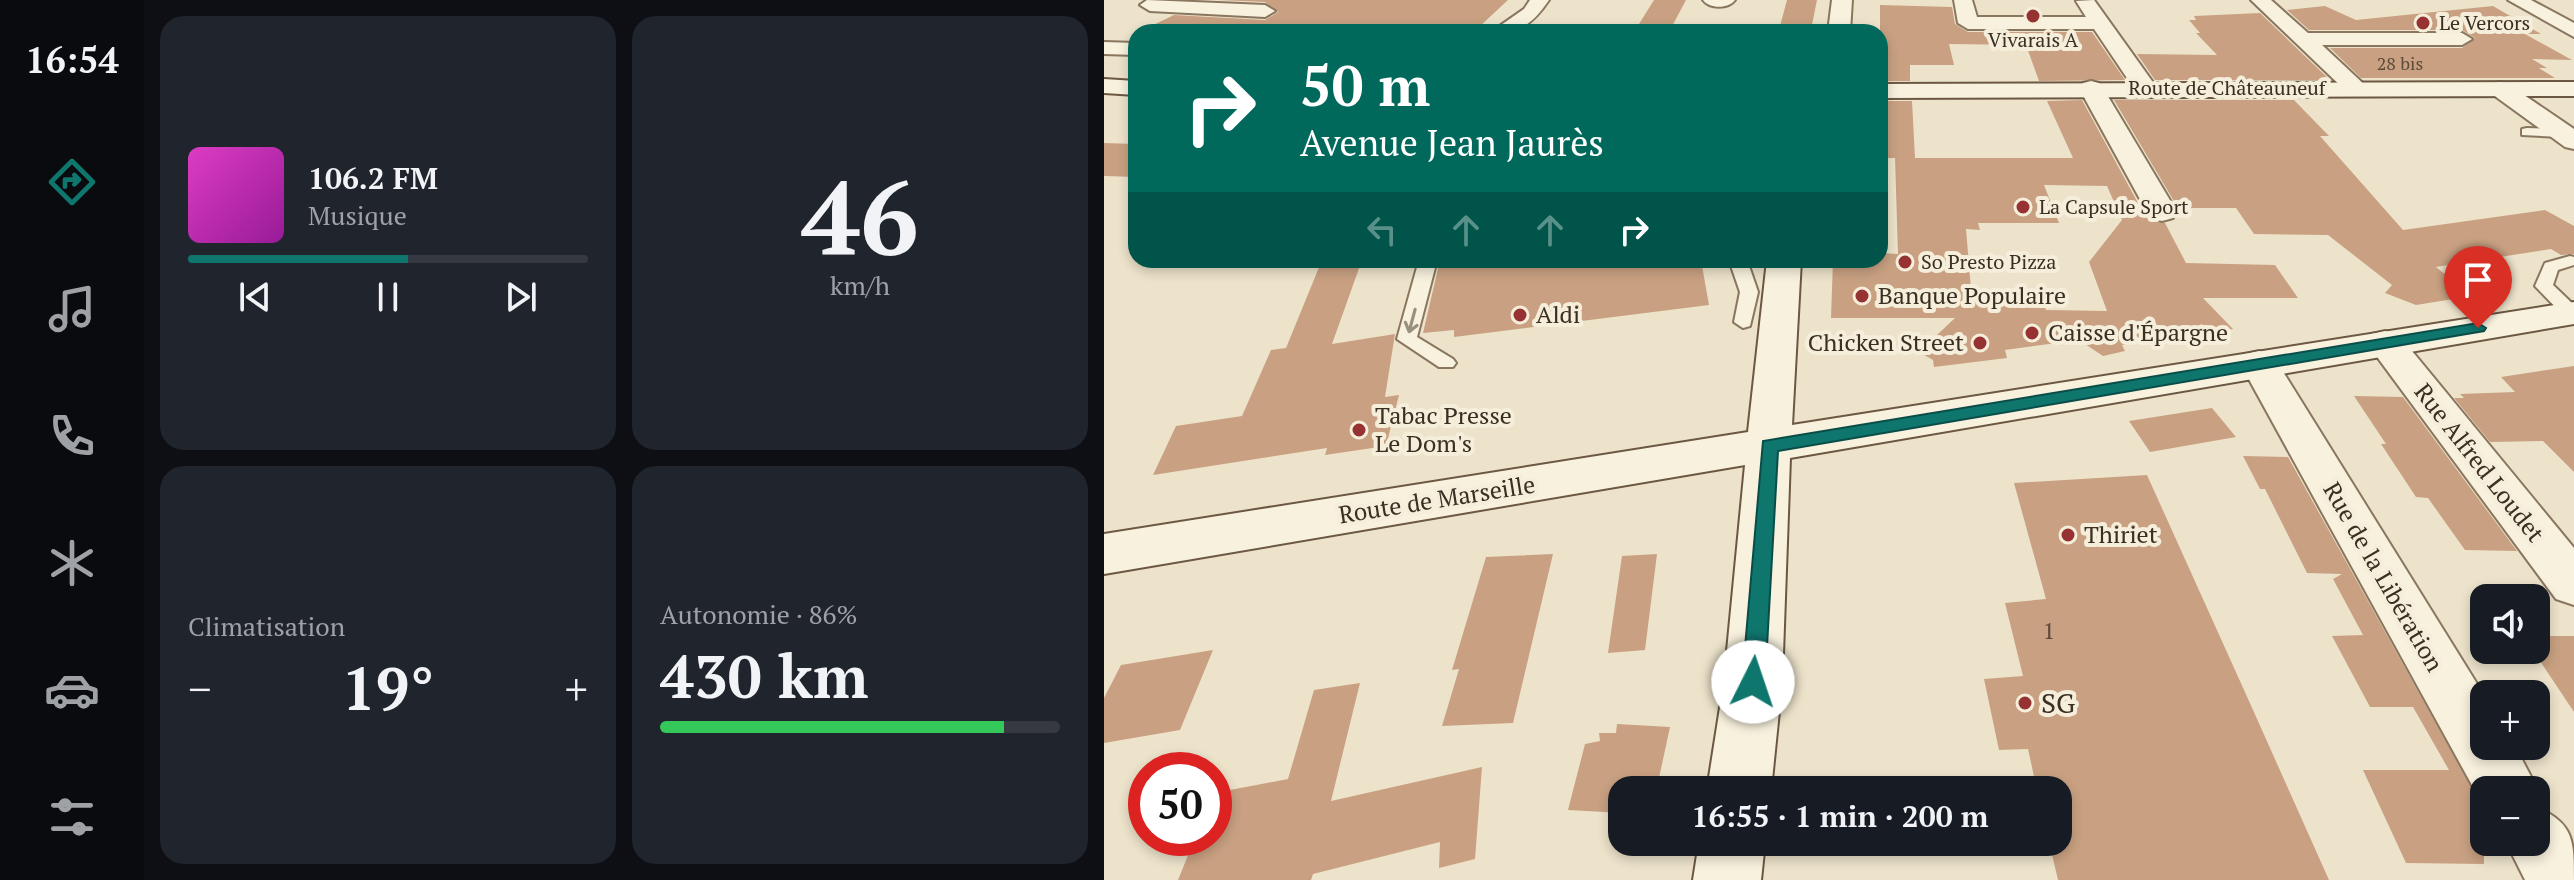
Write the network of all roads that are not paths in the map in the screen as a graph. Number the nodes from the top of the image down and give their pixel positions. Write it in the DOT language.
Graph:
graph roads {
  1 [pos="1285,0"];
  2 [pos="1540,0"];
  3 [pos="1712,0"];
  4 [pos="1726,0"];
  5 [pos="1842,0"];
  6 [pos="1963,0"];
  7 [pos="2084,0"];
  8 [pos="2260,0"];
  9 [pos="2517,0"];
  10 [pos="1150,5"];
  11 [pos="1265,11"];
  12 [pos="2100,23"];
  13 [pos="1240,24"];
  14 [pos="1514,24"];
  15 [pos="1840,24"];
  16 [pos="2570,26"];
  17 [pos="2303,39"];
  18 [pos="2462,39"];
  19 [pos="1104,48"];
  20 [pos="1128,49"];
  21 [pos="2091,88"];
  22 [pos="2145,88"];
  23 [pos="2356,88"];
  24 [pos="2500,89"];
  25 [pos="2574,89"];
  26 [pos="1888,91"];
  27 [pos="2527,132"];
  28 [pos="2568,137"];
  29 [pos="2162,212"];
  30 [pos="2570,261"];
  31 [pos="1426,268"];
  32 [pos="1741,268"];
  33 [pos="1783,268"];
  34 [pos="2573,313"];
  35 [pos="1743,322"];
  36 [pos="2385,342"];
  37 [pos="1446,363"];
  38 [pos="2259,363"];
  39 [pos="1770,446"];
  40 [pos="1104,554"];
  41 [pos="2574,584"];
  42 [pos="1741,776"];
  43 [pos="2500,776"];
  44 [pos="1730,856"];
  45 [pos="2547,856"];
  46 [pos="1727,880"];
  47 [pos="2561,880"];
  1 -- 11 [label="street"];
  2 -- 14 [label="street"];
  3 -- 4 [label="street"];
  5 -- 15 [label="main road"];
  6 -- 12 [label="street"];
  7 -- 12 [label="street"];
  8 -- 17 [label="street"];
  9 -- 16 [label="street"];
  10 -- 11 [label="street"];
  11 -- 13 [label="street"];
  12 -- 22 [label="street"];
  17 -- 18 [label="street"];
  17 -- 23 [label="street"];
  19 -- 20 [label="street"];
  21 -- 22 [label="main road, Route de Châteauneuf"];
  21 -- 26 [label="main road, Route de Châteauneuf"];
  21 -- 29 [label="street"];
  22 -- 23 [label="main road, Route de Châteauneuf"];
  23 -- 24 [label="main road, Route de Châteauneuf"];
  24 -- 25 [label="main road, Route de Châteauneuf"];
  24 -- 28 [label="street"];
  27 -- 28 [label="lane"];
  30 -- 34 [label="lane"];
  31 -- 37 [label="lane, one-way"];
  32 -- 35 [label="lane"];
  33 -- 39 [label="main road"];
  34 -- 36 [label="main road, Route de Marseille"];
  36 -- 38 [label="main road, Route de Marseille"];
  36 -- 41 [label="street, Rue Alfred Loudet"];
  38 -- 39 [label="main road, Route de Marseille"];
  38 -- 43 [label="street, Rue de la Libération"];
  39 -- 40 [label="main road, Route de Marseille"];
  39 -- 42 [label="main road"];
  44 -- 46 [label="main road"];
  45 -- 47 [label="street"];
}
